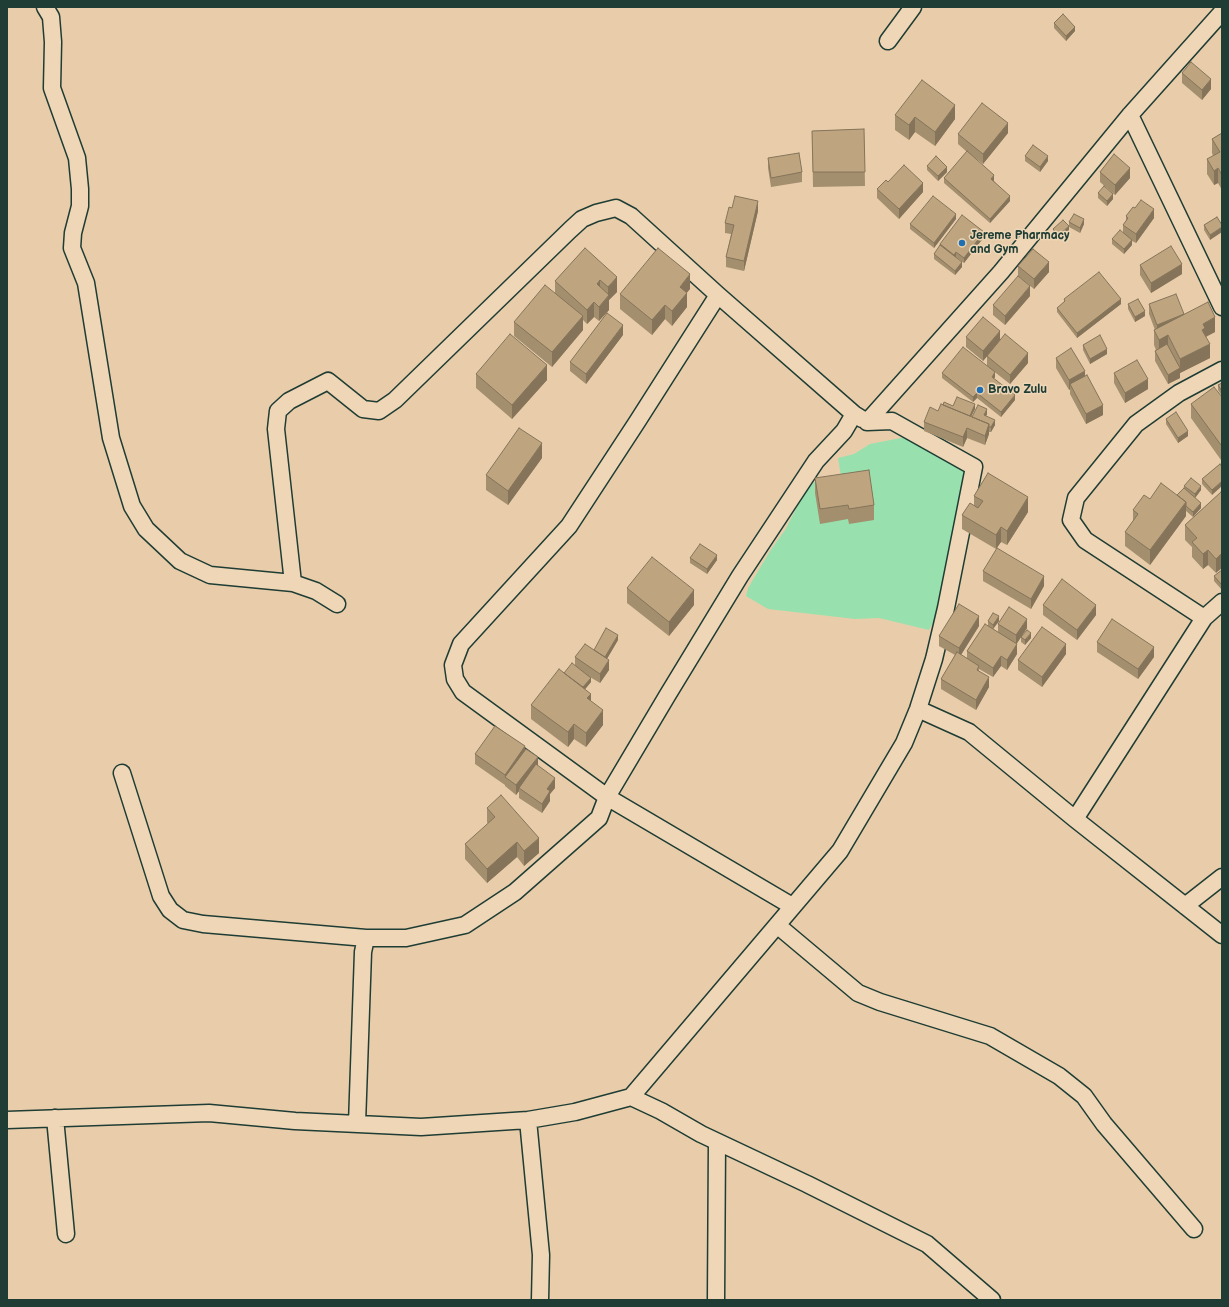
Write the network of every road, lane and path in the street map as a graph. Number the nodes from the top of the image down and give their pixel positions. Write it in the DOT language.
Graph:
graph roads {
  1 [pos="45,7"];
  2 [pos="913,7"];
  3 [pos="1222,12"];
  4 [pos="888,41"];
  5 [pos="1130,115"];
  6 [pos="718,295"];
  7 [pos="1222,307"];
  8 [pos="1222,370"];
  9 [pos="860,418"];
  10 [pos="293,584"];
  11 [pos="1222,602"];
  12 [pos="337,604"];
  13 [pos="1204,618"];
  14 [pos="918,709"];
  15 [pos="122,773"];
  16 [pos="607,797"];
  17 [pos="1075,819"];
  18 [pos="1222,877"];
  19 [pos="792,906"];
  20 [pos="1185,906"];
  21 [pos="777,925"];
  22 [pos="1222,935"];
  23 [pos="366,938"];
  24 [pos="631,1097"];
  25 [pos="55,1118"];
  26 [pos="7,1120"];
  27 [pos="528,1120"];
  28 [pos="357,1124"];
  29 [pos="717,1142"];
  30 [pos="1194,1229"];
  31 [pos="66,1234"];
  32 [pos="540,1300"];
  33 [pos="716,1300"];
  34 [pos="992,1300"];
  1 -- 10 [label="street"];
  2 -- 4 [label="street"];
  3 -- 5 [label="street"];
  5 -- 7 [label="street"];
  5 -- 9 [label="street"];
  6 -- 9 [label="street"];
  6 -- 10 [label="street"];
  6 -- 16 [label="street"];
  8 -- 13 [label="street"];
  9 -- 14 [label="street"];
  9 -- 16 [label="street"];
  10 -- 12 [label="street"];
  11 -- 13 [label="street"];
  13 -- 17 [label="street"];
  14 -- 17 [label="street"];
  14 -- 19 [label="street"];
  15 -- 23 [label="street"];
  16 -- 19 [label="street"];
  16 -- 23 [label="street"];
  17 -- 20 [label="street"];
  18 -- 20 [label="street"];
  19 -- 21 [label="street"];
  20 -- 22 [label="street"];
  21 -- 24 [label="street"];
  21 -- 30 [label="street"];
  23 -- 28 [label="street"];
  24 -- 27 [label="street"];
  24 -- 29 [label="street"];
  25 -- 26 [label="street"];
  25 -- 28 [label="street"];
  25 -- 31 [label="street"];
  27 -- 28 [label="street"];
  27 -- 32 [label="street"];
  29 -- 33 [label="street"];
  29 -- 34 [label="street"];
}
